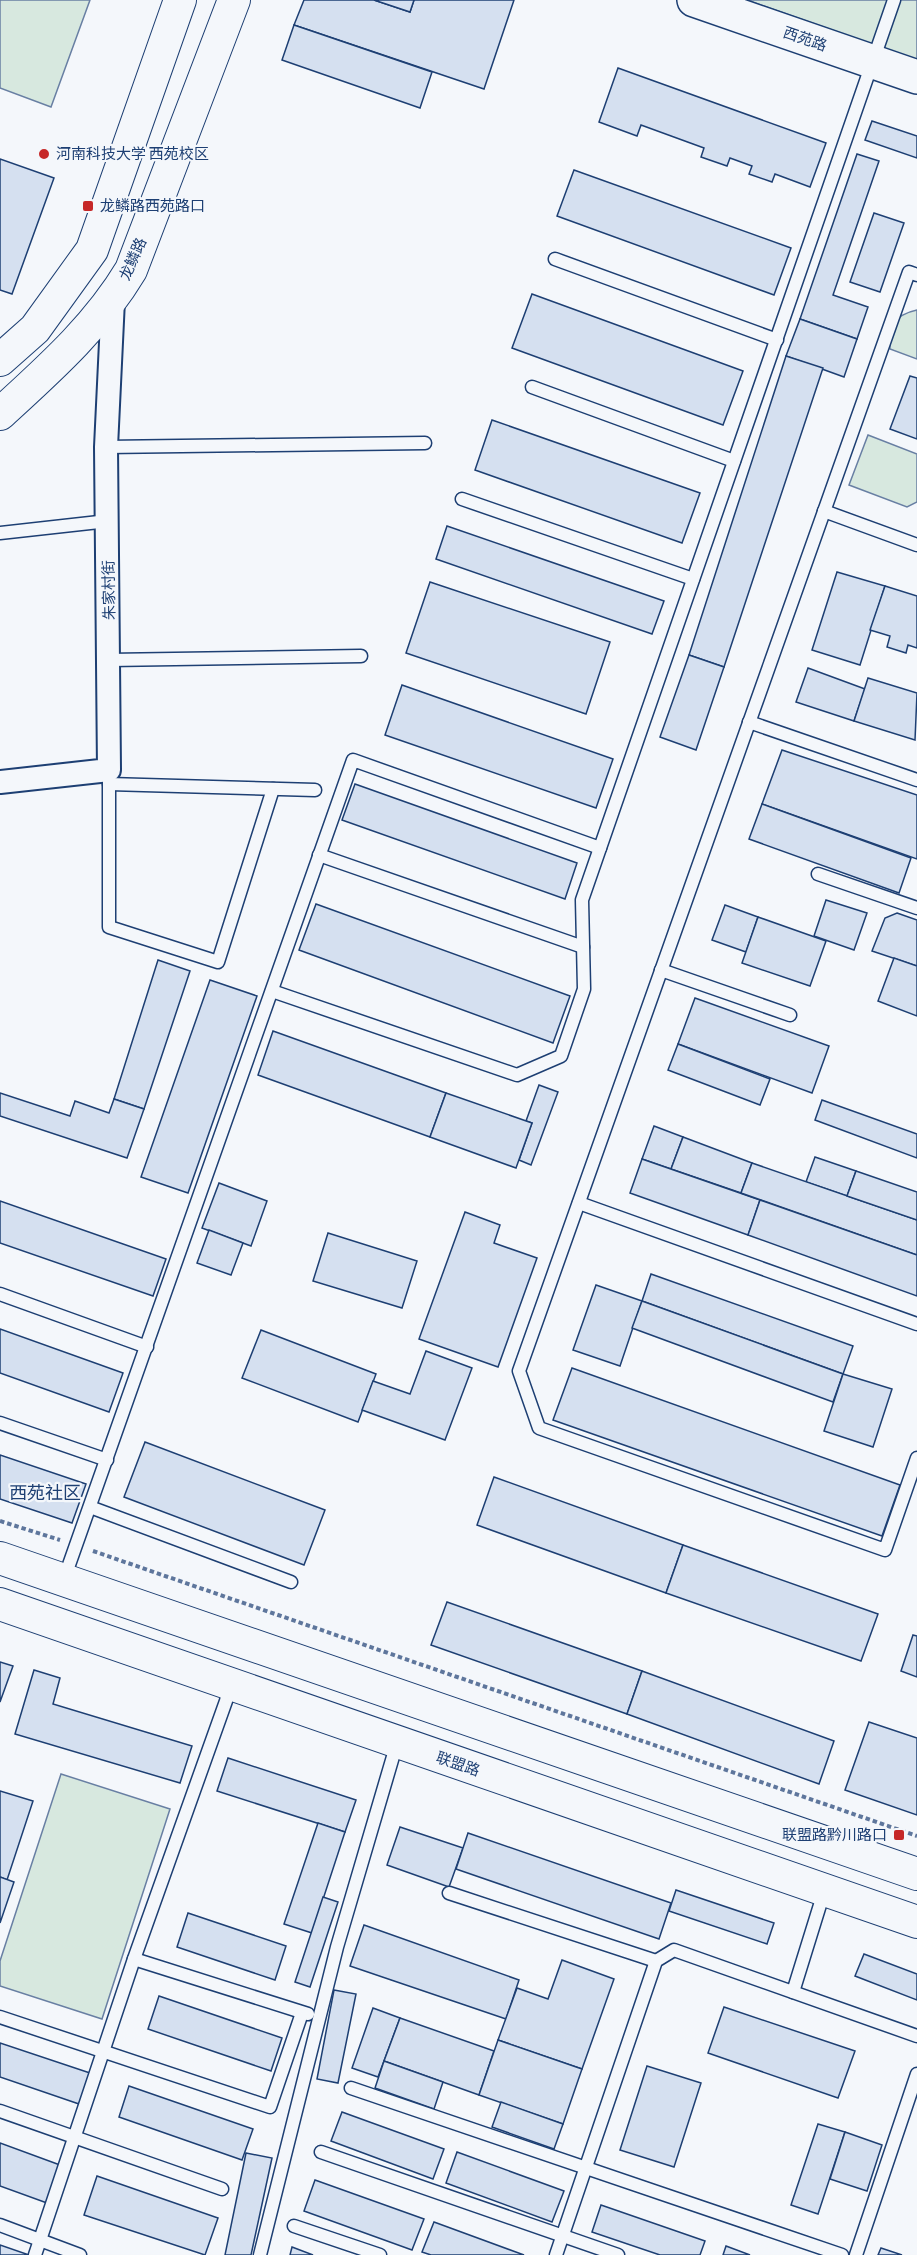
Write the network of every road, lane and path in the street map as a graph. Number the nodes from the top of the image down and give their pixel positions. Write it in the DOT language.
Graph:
graph roads {
  1 [pos="180,0"];
  2 [pos="234,0"];
  3 [pos="694,0"];
  4 [pos="894,0"];
  5 [pos="874,62"];
  6 [pos="917,77"];
  7 [pos="555,259"];
  8 [pos="917,275"];
  9 [pos="113,300"];
  10 [pos="777,340"];
  11 [pos="0,360"];
  12 [pos="531,387"];
  13 [pos="0,414"];
  14 [pos="424,442"];
  15 [pos="106,447"];
  16 [pos="734,461"];
  17 [pos="462,499"];
  18 [pos="824,511"];
  19 [pos="108,521"];
  20 [pos="0,533"];
  21 [pos="917,545"];
  22 [pos="693,579"];
  23 [pos="361,656"];
  24 [pos="110,660"];
  25 [pos="749,722"];
  26 [pos="110,777"];
  27 [pos="917,780"];
  28 [pos="0,782"];
  29 [pos="273,789"];
  30 [pos="315,790"];
  31 [pos="600,848"];
  32 [pos="319,855"];
  33 [pos="818,874"];
  34 [pos="917,909"];
  35 [pos="583,948"];
  36 [pos="661,970"];
  37 [pos="272,990"];
  38 [pos="790,1015"];
  39 [pos="579,1203"];
  40 [pos="0,1294"];
  41 [pos="917,1324"];
  42 [pos="147,1347"];
  43 [pos="0,1423"];
  44 [pos="917,1458"];
  45 [pos="107,1460"];
  46 [pos="90,1507"];
  47 [pos="0,1521"];
  48 [pos="76,1546"];
  49 [pos="0,1558"];
  50 [pos="64,1579"];
  51 [pos="291,1582"];
  52 [pos="0,1604"];
  53 [pos="230,1685"];
  54 [pos="397,1743"];
  55 [pos="917,1836"];
  56 [pos="917,1874"];
  57 [pos="824,1891"];
  58 [pos="449,1893"];
  59 [pos="917,1922"];
  60 [pos="134,1959"];
  61 [pos="656,1961"];
  62 [pos="794,1992"];
  63 [pos="302,2013"];
  64 [pos="0,2017"];
  65 [pos="319,2018"];
  66 [pos="917,2036"];
  67 [pos="104,2051"];
  68 [pos="917,2074"];
  69 [pos="351,2088"];
  70 [pos="0,2110"];
  71 [pos="75,2137"];
  72 [pos="321,2152"];
  73 [pos="586,2168"];
  74 [pos="222,2189"];
  75 [pos="0,2225"];
  76 [pos="294,2226"];
  77 [pos="563,2236"];
  78 [pos="40,2240"];
  79 [pos="35,2255"];
  80 [pos="80,2255"];
  81 [pos="260,2255"];
  82 [pos="380,2255"];
  83 [pos="556,2255"];
  84 [pos="618,2255"];
  85 [pos="842,2255"];
  86 [pos="856,2255"];
  1 -- 11 [label="main road"];
  2 -- 9 [label="main road, 龙鳞路"];
  3 -- 5 [label="main road, 西苑路"];
  4 -- 5 [label="lane"];
  5 -- 6 [label="main road, 西苑路"];
  5 -- 10 [label="lane"];
  7 -- 10 [label="lane"];
  8 -- 18 [label="lane"];
  9 -- 13 [label="main road, 龙鳞路"];
  9 -- 15 [label="street, 朱家村街"];
  10 -- 16 [label="lane"];
  12 -- 16 [label="lane"];
  14 -- 15 [label="lane"];
  15 -- 19 [label="street, 朱家村街"];
  16 -- 22 [label="lane"];
  17 -- 22 [label="lane"];
  18 -- 21 [label="lane"];
  18 -- 25 [label="lane"];
  19 -- 20 [label="lane"];
  19 -- 24 [label="street, 朱家村街"];
  22 -- 31 [label="lane"];
  23 -- 24 [label="lane"];
  24 -- 26 [label="street, 朱家村街"];
  25 -- 27 [label="lane"];
  25 -- 36 [label="lane"];
  26 -- 28 [label="street"];
  26 -- 29 [label="lane"];
  26 -- 29 [label="lane"];
  29 -- 30 [label="lane"];
  31 -- 32 [label="lane"];
  31 -- 35 [label="lane"];
  32 -- 35 [label="lane"];
  32 -- 37 [label="lane"];
  33 -- 34 [label="lane"];
  35 -- 37 [label="lane"];
  36 -- 38 [label="lane"];
  36 -- 39 [label="lane"];
  37 -- 42 [label="lane"];
  39 -- 41 [label="lane"];
  39 -- 44 [label="lane"];
  40 -- 42 [label="lane"];
  42 -- 45 [label="lane"];
  43 -- 45 [label="lane"];
  45 -- 46 [label="lane"];
  46 -- 48 [label="lane"];
  46 -- 51 [label="lane"];
  47 -- 48 [label="path"];
  48 -- 50 [label="lane"];
  48 -- 55 [label="path"];
  49 -- 50 [label="main road"];
  50 -- 56 [label="main road"];
  52 -- 53 [label="main road, 联盟路"];
  53 -- 54 [label="main road, 联盟路"];
  53 -- 60 [label="lane"];
  54 -- 57 [label="main road, 联盟路"];
  54 -- 65 [label="lane"];
  57 -- 59 [label="main road, 联盟路"];
  57 -- 62 [label="lane"];
  58 -- 61 [label="lane"];
  60 -- 63 [label="lane"];
  60 -- 67 [label="lane"];
  61 -- 62 [label="lane"];
  61 -- 73 [label="lane"];
  62 -- 66 [label="lane"];
  63 -- 65 [label="lane"];
  63 -- 67 [label="lane"];
  64 -- 67 [label="lane"];
  65 -- 81 [label="lane"];
  67 -- 71 [label="lane"];
  68 -- 86 [label="lane"];
  69 -- 73 [label="lane"];
  70 -- 71 [label="lane"];
  71 -- 74 [label="lane"];
  71 -- 78 [label="lane"];
  72 -- 77 [label="lane"];
  73 -- 77 [label="lane"];
  73 -- 85 [label="lane"];
  75 -- 78 [label="lane"];
  76 -- 82 [label="lane"];
  77 -- 83 [label="lane"];
  77 -- 84 [label="lane"];
  78 -- 79 [label="lane"];
  78 -- 80 [label="lane"];
}
